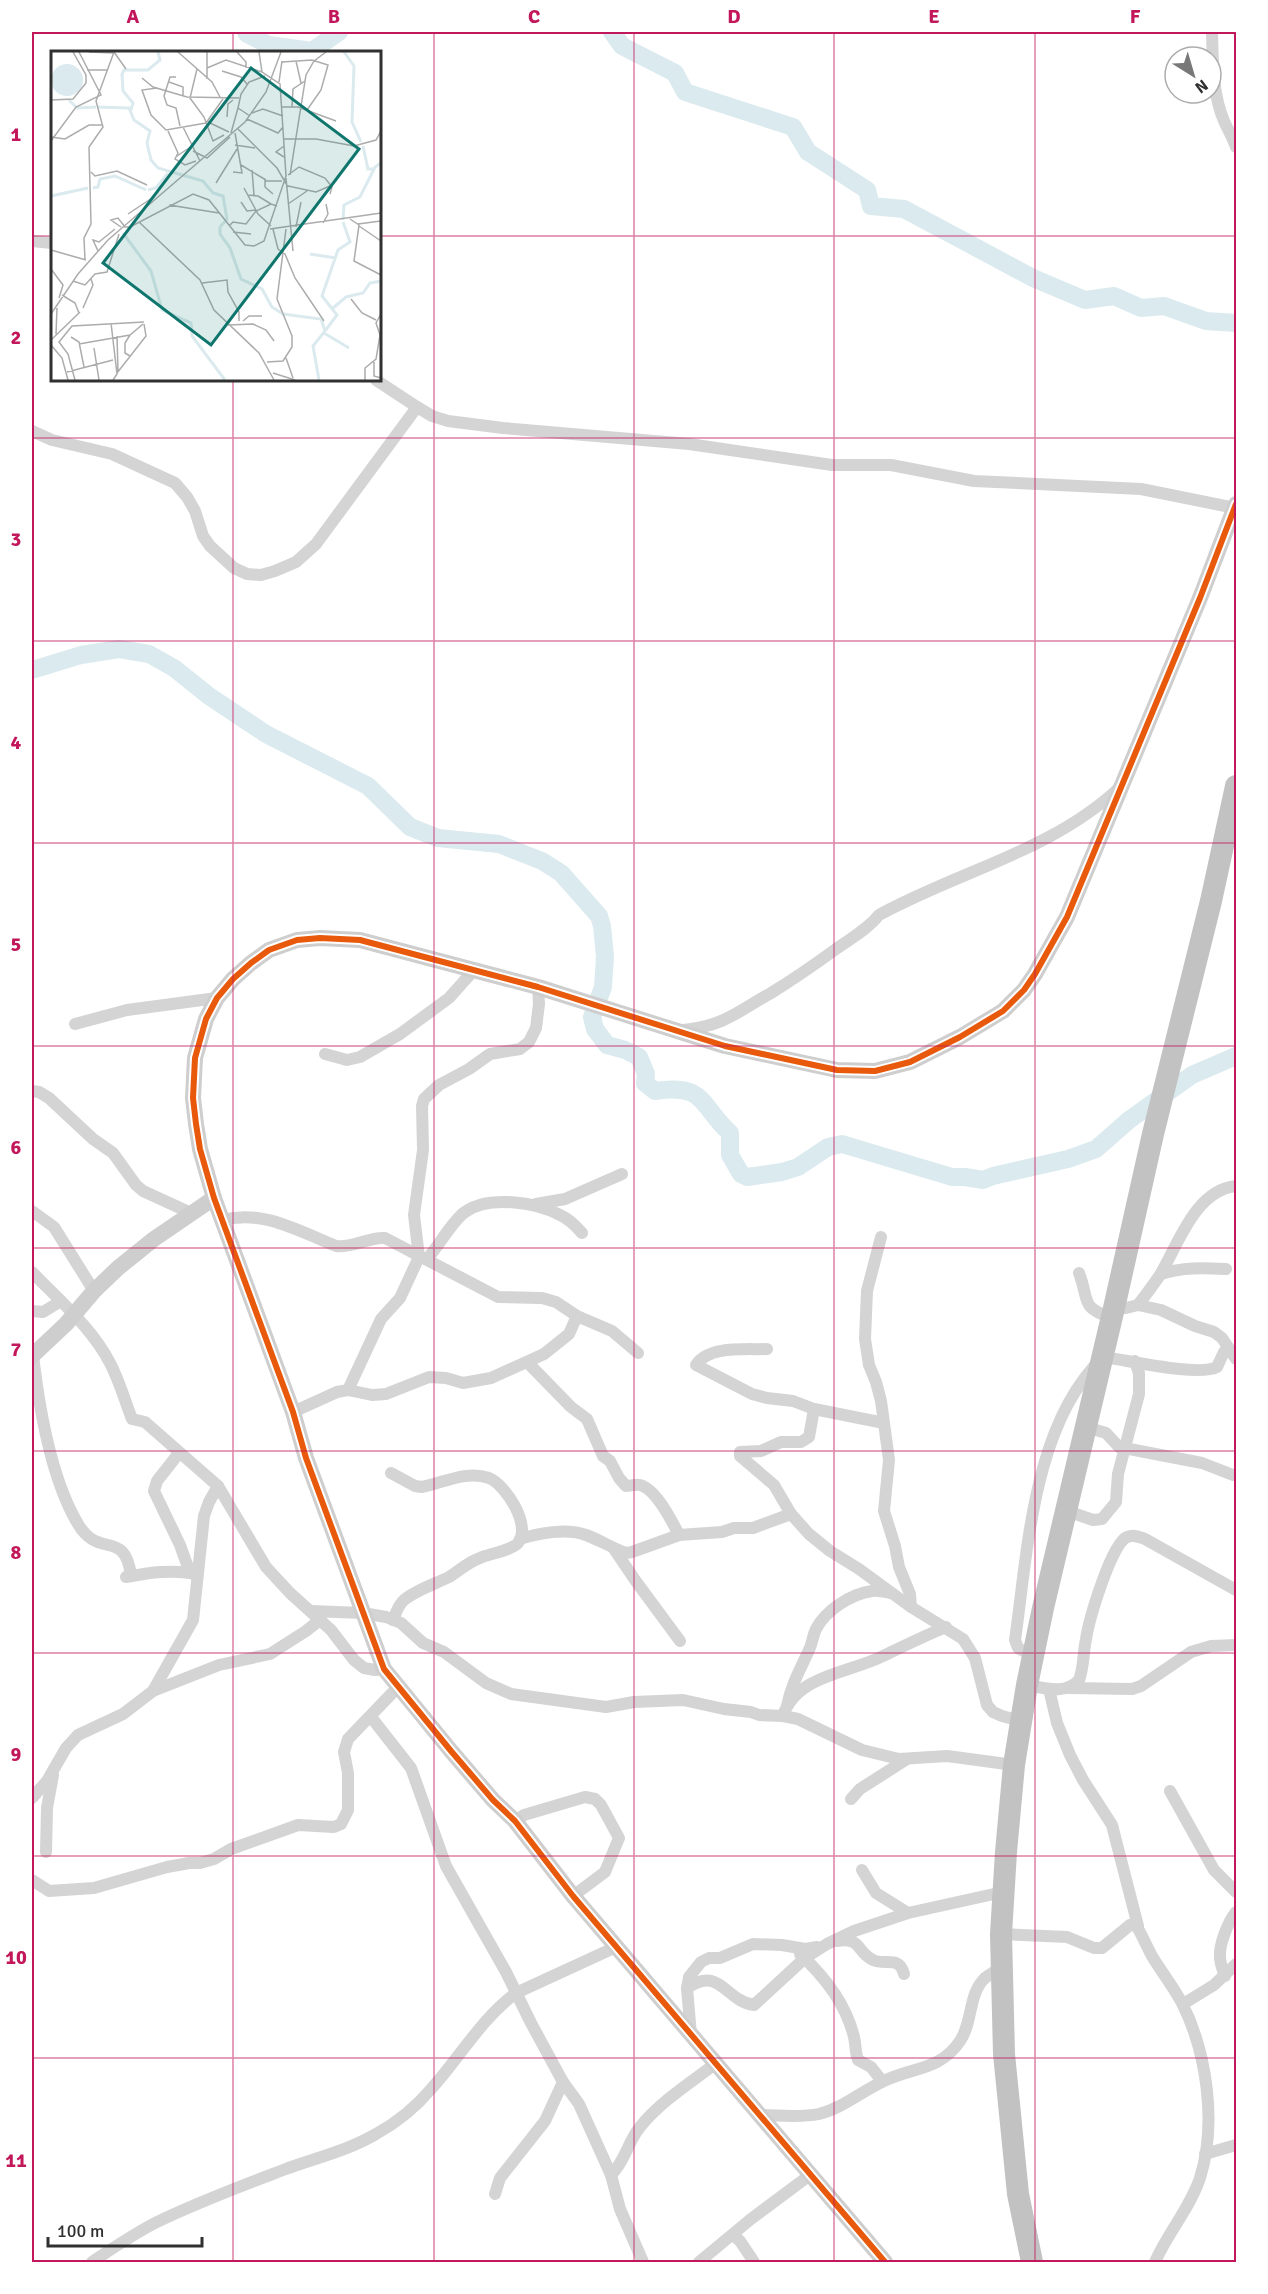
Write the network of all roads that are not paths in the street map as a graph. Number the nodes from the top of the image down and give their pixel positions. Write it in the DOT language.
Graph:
graph roads {
  1 [pos="1212,32"];
  2 [pos="1236,147"];
  3 [pos="32,241"];
  4 [pos="51,243"];
  5 [pos="378,381"];
  6 [pos="417,407"];
  7 [pos="32,431"];
  8 [pos="1236,506"];
  9 [pos="1122,785"];
  10 [pos="1236,786"];
  11 [pos="474,970"];
  12 [pos="538,987"];
  13 [pos="217,998"];
  14 [pos="75,1024"];
  15 [pos="673,1031"];
  16 [pos="325,1054"];
  17 [pos="32,1091"];
  18 [pos="622,1174"];
  19 [pos="1236,1186"];
  20 [pos="214,1198"];
  21 [pos="526,1205"];
  22 [pos="32,1211"];
  23 [pos="191,1213"];
  24 [pos="223,1220"];
  25 [pos="582,1233"];
  26 [pos="881,1238"];
  27 [pos="423,1258"];
  28 [pos="1226,1269"];
  29 [pos="32,1272"];
  30 [pos="1079,1273"];
  31 [pos="1161,1274"];
  32 [pos="93,1291"];
  33 [pos="61,1301"];
  34 [pos="1138,1305"];
  35 [pos="32,1311"];
  36 [pos="1113,1313"];
  37 [pos="74,1315"];
  38 [pos="578,1316"];
  39 [pos="767,1349"];
  40 [pos="638,1353"];
  41 [pos="1233,1355"];
  42 [pos="32,1356"];
  43 [pos="1103,1357"];
  44 [pos="1135,1361"];
  45 [pos="528,1363"];
  46 [pos="348,1390"];
  47 [pos="814,1409"];
  48 [pos="293,1412"];
  49 [pos="884,1423"];
  50 [pos="1086,1427"];
  51 [pos="1126,1448"];
  52 [pos="179,1453"];
  53 [pos="391,1473"];
  54 [pos="1233,1475"];
  55 [pos="218,1486"];
  56 [pos="1067,1512"];
  57 [pos="791,1514"];
  58 [pos="679,1535"];
  59 [pos="520,1539"];
  60 [pos="614,1548"];
  61 [pos="194,1574"];
  62 [pos="1236,1590"];
  63 [pos="891,1593"];
  64 [pos="911,1607"];
  65 [pos="363,1613"];
  66 [pos="316,1615"];
  67 [pos="393,1620"];
  68 [pos="946,1627"];
  69 [pos="680,1641"];
  70 [pos="1236,1645"];
  71 [pos="1033,1656"];
  72 [pos="384,1669"];
  73 [pos="398,1687"];
  74 [pos="1038,1687"];
  75 [pos="1069,1688"];
  76 [pos="153,1692"];
  77 [pos="785,1711"];
  78 [pos="371,1717"];
  79 [pos="1021,1721"];
  80 [pos="907,1759"];
  81 [pos="1014,1765"];
  82 [pos="54,1768"];
  83 [pos="1170,1791"];
  84 [pos="32,1798"];
  85 [pos="851,1799"];
  86 [pos="514,1821"];
  87 [pos="46,1852"];
  88 [pos="862,1870"];
  89 [pos="32,1880"];
  90 [pos="1003,1892"];
  91 [pos="1236,1892"];
  92 [pos="573,1896"];
  93 [pos="1236,1912"];
  94 [pos="908,1913"];
  95 [pos="1138,1926"];
  96 [pos="1002,1934"];
  97 [pos="827,1944"];
  98 [pos="616,1947"];
  99 [pos="794,1949"];
  100 [pos="805,1958"];
  101 [pos="1236,1964"];
  102 [pos="1001,1967"];
  103 [pos="904,1974"];
  104 [pos="1225,1976"];
  105 [pos="687,1988"];
  106 [pos="516,1994"];
  107 [pos="1182,2004"];
  108 [pos="691,2035"];
  109 [pos="715,2064"];
  110 [pos="882,2081"];
  111 [pos="563,2082"];
  112 [pos="759,2115"];
  113 [pos="1236,2145"];
  114 [pos="1205,2154"];
  115 [pos="611,2175"];
  116 [pos="810,2175"];
  117 [pos="495,2194"];
  118 [pos="733,2235"];
  119 [pos="92,2262"];
  120 [pos="643,2262"];
  121 [pos="699,2262"];
  122 [pos="754,2262"];
  123 [pos="885,2262"];
  124 [pos="1032,2262"];
  125 [pos="1155,2262"];
  1 -- 2 [label="street"];
  3 -- 4 [label="street"];
  5 -- 6 [label="street"];
  6 -- 7 [label="street"];
  6 -- 8 [label="street"];
  8 -- 9 [label="street"];
  9 -- 15 [label="street"];
  9 -- 15 [label="street"];
  10 -- 36 [label="highway"];
  11 -- 12 [label="street"];
  11 -- 13 [label="street"];
  11 -- 16 [label="street"];
  12 -- 15 [label="street"];
  12 -- 27 [label="street"];
  13 -- 14 [label="street"];
  13 -- 20 [label="street"];
  17 -- 23 [label="street"];
  18 -- 21 [label="street"];
  19 -- 31 [label="street"];
  20 -- 23 [label="street"];
  20 -- 24 [label="street"];
  21 -- 25 [label="street"];
  21 -- 27 [label="street"];
  22 -- 32 [label="street"];
  23 -- 32 [label="street"];
  24 -- 27 [label="street"];
  24 -- 48 [label="street"];
  26 -- 49 [label="street"];
  27 -- 38 [label="street"];
  27 -- 46 [label="street"];
  28 -- 31 [label="street"];
  29 -- 33 [label="street"];
  30 -- 36 [label="street"];
  31 -- 34 [label="street"];
  32 -- 37 [label="street"];
  33 -- 35 [label="street"];
  33 -- 37 [label="street"];
  34 -- 36 [label="street"];
  34 -- 41 [label="street"];
  36 -- 43 [label="highway"];
  37 -- 42 [label="street"];
  37 -- 52 [label="street"];
  38 -- 40 [label="street"];
  38 -- 45 [label="street"];
  39 -- 47 [label="street"];
  41 -- 44 [label="street"];
  42 -- 61 [label="street"];
  43 -- 44 [label="street"];
  43 -- 50 [label="highway"];
  43 -- 71 [label="street"];
  44 -- 51 [label="street"];
  45 -- 46 [label="street"];
  45 -- 58 [label="street"];
  46 -- 48 [label="street"];
  47 -- 49 [label="street"];
  47 -- 57 [label="street"];
  48 -- 65 [label="street"];
  49 -- 64 [label="street"];
  50 -- 51 [label="street"];
  50 -- 56 [label="highway"];
  51 -- 54 [label="street"];
  51 -- 56 [label="street"];
  52 -- 55 [label="street"];
  52 -- 61 [label="street"];
  53 -- 59 [label="street"];
  55 -- 61 [label="street"];
  55 -- 66 [label="street"];
  56 -- 71 [label="highway"];
  57 -- 58 [label="street"];
  57 -- 63 [label="street"];
  58 -- 60 [label="street"];
  59 -- 60 [label="street"];
  59 -- 67 [label="street"];
  60 -- 69 [label="street"];
  61 -- 76 [label="street"];
  62 -- 75 [label="street"];
  63 -- 64 [label="street"];
  63 -- 77 [label="street"];
  64 -- 68 [label="street"];
  65 -- 66 [label="street"];
  65 -- 67 [label="street"];
  65 -- 72 [label="street"];
  66 -- 72 [label="street"];
  66 -- 76 [label="street"];
  67 -- 77 [label="street"];
  68 -- 77 [label="street"];
  68 -- 79 [label="street"];
  70 -- 75 [label="street"];
  71 -- 74 [label="highway"];
  72 -- 73 [label="street"];
  73 -- 78 [label="street"];
  73 -- 86 [label="street"];
  74 -- 75 [label="street"];
  74 -- 79 [label="highway"];
  74 -- 95 [label="street"];
  76 -- 82 [label="street"];
  77 -- 80 [label="street"];
  78 -- 89 [label="street"];
  78 -- 106 [label="street"];
  79 -- 81 [label="highway"];
  80 -- 81 [label="street"];
  80 -- 85 [label="street"];
  81 -- 90 [label="highway"];
  82 -- 84 [label="street"];
  82 -- 87 [label="street"];
  83 -- 91 [label="street"];
  86 -- 92 [label="street"];
  86 -- 92 [label="street"];
  88 -- 94 [label="street"];
  90 -- 94 [label="street"];
  90 -- 96 [label="highway"];
  92 -- 98 [label="street"];
  93 -- 104 [label="street"];
  94 -- 97 [label="street"];
  95 -- 96 [label="street"];
  95 -- 107 [label="street"];
  96 -- 102 [label="highway"];
  97 -- 99 [label="street"];
  97 -- 100 [label="street"];
  97 -- 103 [label="street"];
  98 -- 106 [label="street"];
  98 -- 108 [label="street"];
  99 -- 100 [label="street"];
  99 -- 105 [label="street"];
  100 -- 105 [label="street"];
  100 -- 110 [label="street"];
  101 -- 104 [label="street"];
  102 -- 110 [label="street"];
  102 -- 124 [label="highway"];
  104 -- 107 [label="street"];
  105 -- 108 [label="street"];
  106 -- 111 [label="street"];
  106 -- 119 [label="street"];
  107 -- 114 [label="street"];
  108 -- 109 [label="street"];
  109 -- 112 [label="street"];
  109 -- 115 [label="street"];
  110 -- 112 [label="street"];
  111 -- 115 [label="street"];
  111 -- 117 [label="street"];
  112 -- 116 [label="street"];
  113 -- 114 [label="street"];
  114 -- 125 [label="street"];
  115 -- 120 [label="street"];
  116 -- 118 [label="street"];
  116 -- 123 [label="street"];
  118 -- 121 [label="street"];
  118 -- 122 [label="street"];
}
